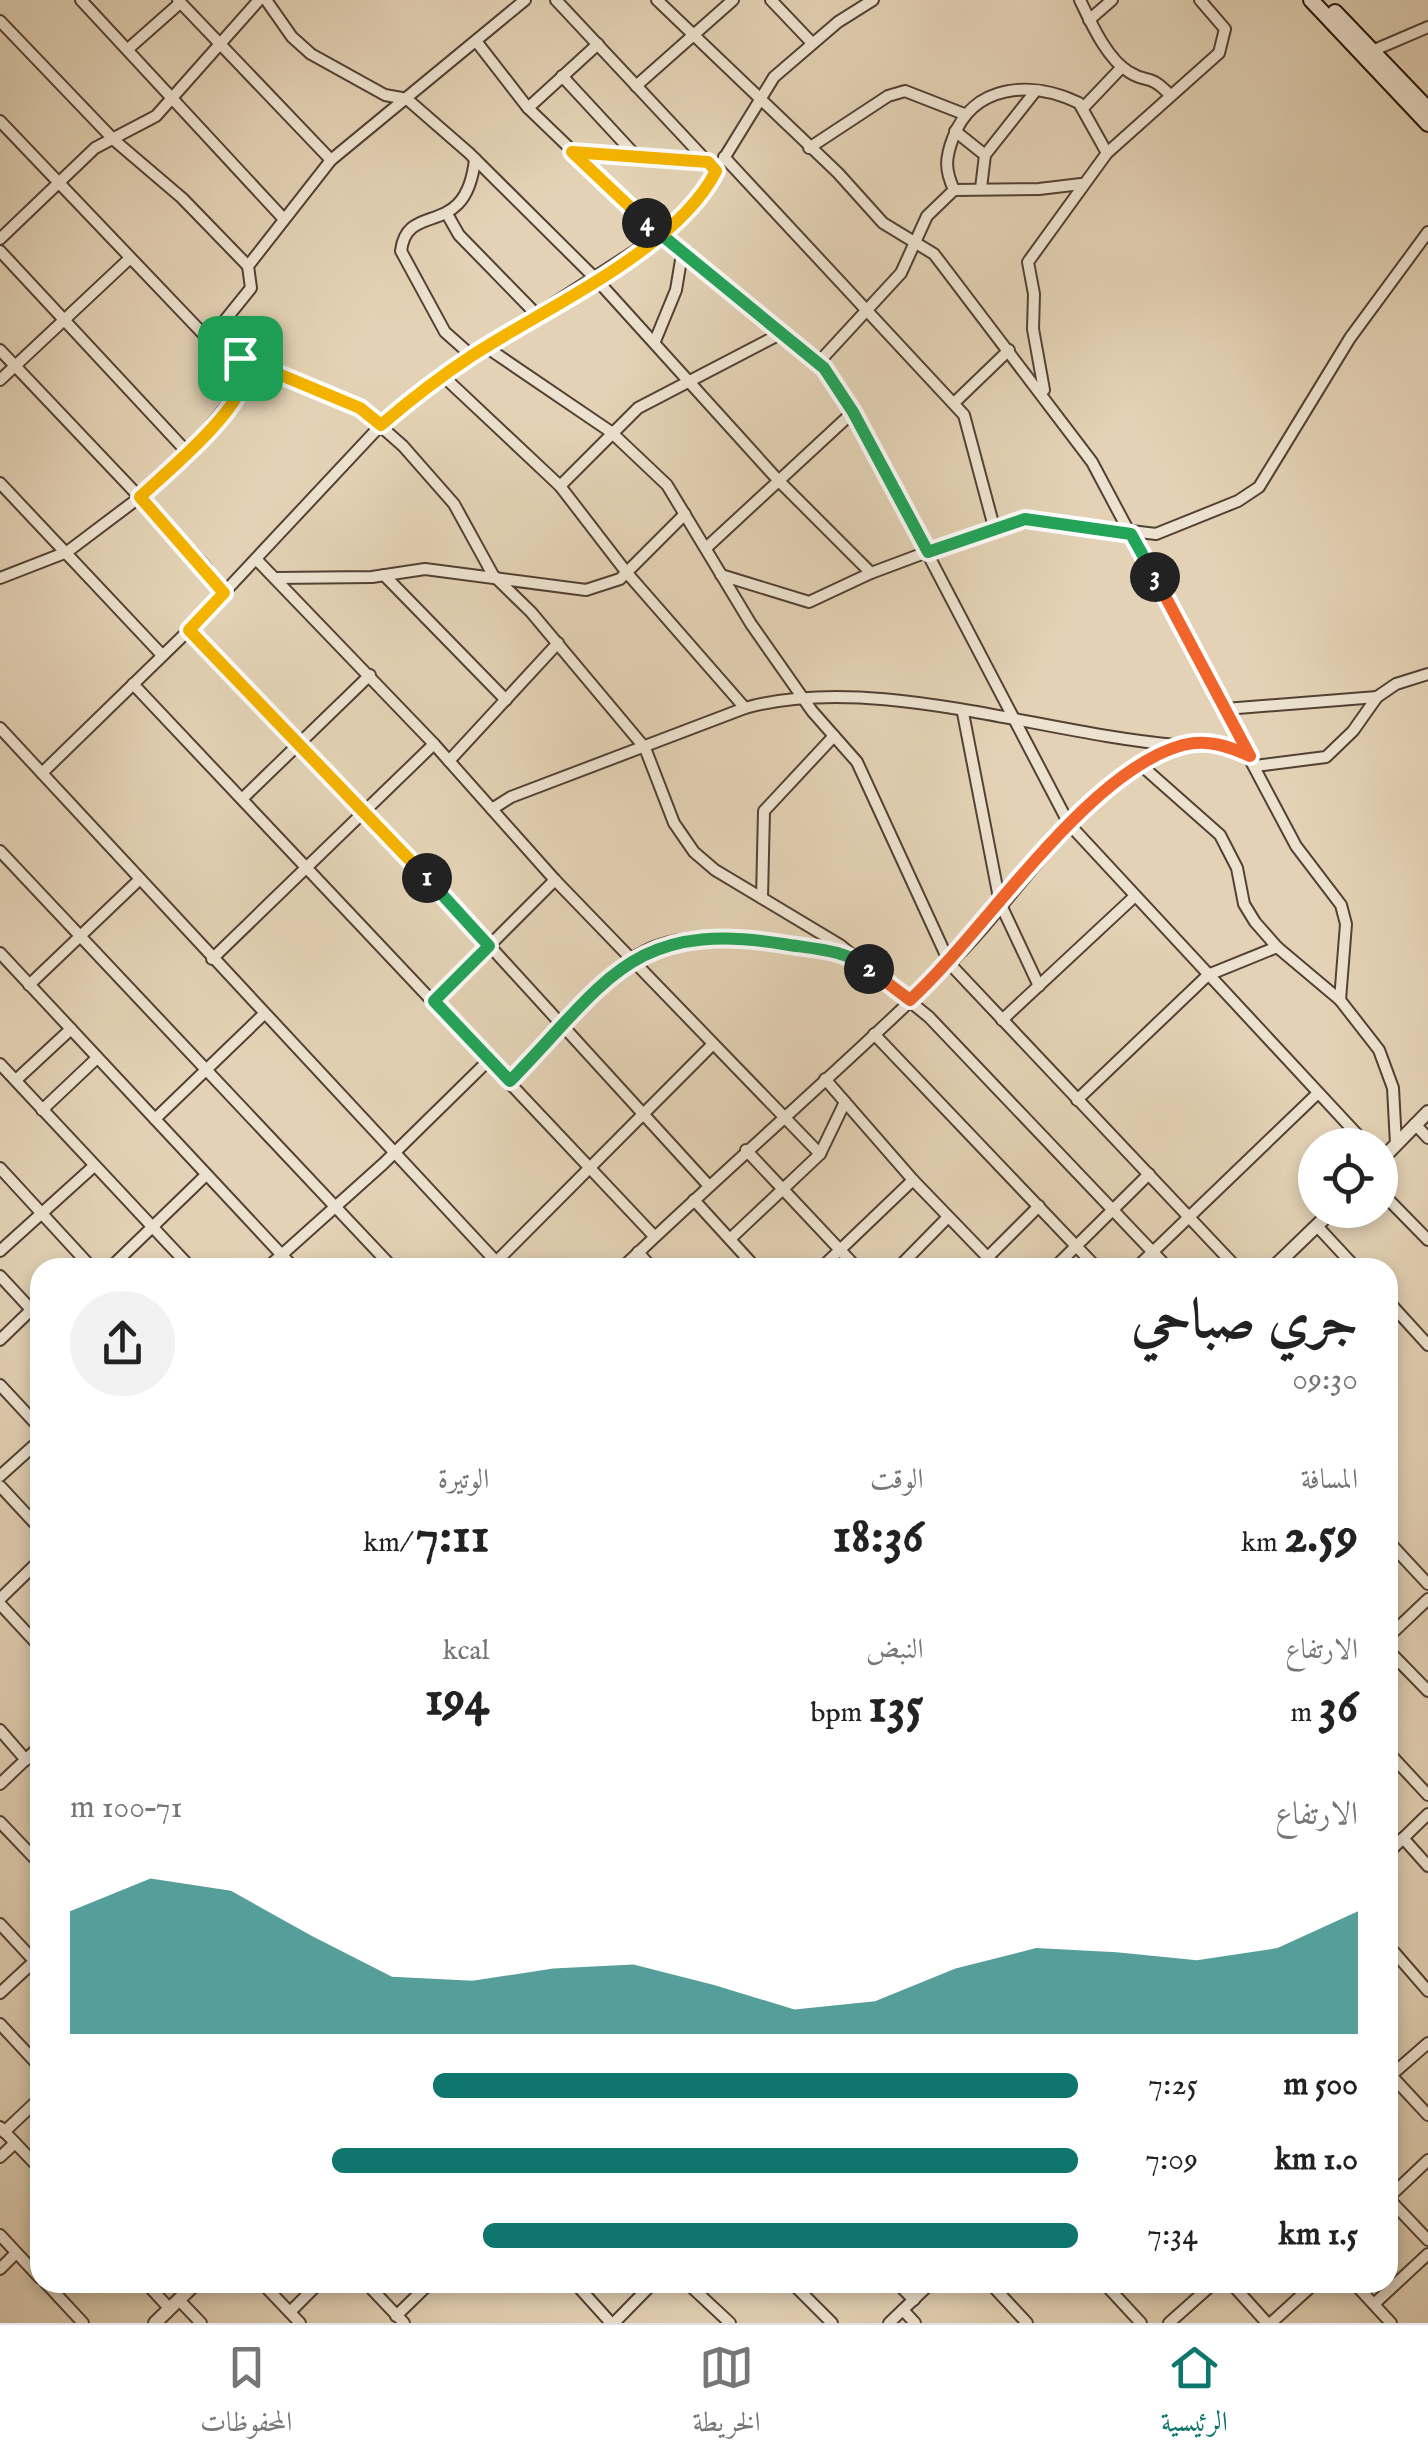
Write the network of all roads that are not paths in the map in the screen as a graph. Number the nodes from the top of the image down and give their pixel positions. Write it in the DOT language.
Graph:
graph roads {
  1 [pos="82,0"];
  2 [pos="262,0"];
  3 [pos="556,0"];
  4 [pos="657,0"];
  5 [pos="733,0"];
  6 [pos="772,0"];
  7 [pos="1080,0"];
  8 [pos="1112,0"];
  9 [pos="1200,0"];
  10 [pos="1310,0"];
  11 [pos="1323,0"];
  12 [pos="179,1"];
  13 [pos="521,1"];
  14 [pos="871,1"];
  15 [pos="1090,20"];
  16 [pos="0,21"];
  17 [pos="1428,27"];
  18 [pos="692,36"];
  19 [pos="476,41"];
  20 [pos="812,43"];
  21 [pos="598,44"];
  22 [pos="220,46"];
  23 [pos="128,50"];
  24 [pos="1372,51"];
  25 [pos="1122,67"];
  26 [pos="562,76"];
  27 [pos="636,86"];
  28 [pos="1034,93"];
  29 [pos="1169,94"];
  30 [pos="407,99"];
  31 [pos="173,100"];
  32 [pos="758,100"];
  33 [pos="1084,107"];
  34 [pos="528,108"];
  35 [pos="1428,109"];
  36 [pos="964,114"];
  37 [pos="0,121"];
  38 [pos="1428,124"];
  39 [pos="956,131"];
  40 [pos="114,140"];
  41 [pos="809,148"];
  42 [pos="572,152"];
  43 [pos="1107,152"];
  44 [pos="985,155"];
  45 [pos="724,157"];
  46 [pos="638,158"];
  47 [pos="476,159"];
  48 [pos="331,160"];
  49 [pos="712,167"];
  50 [pos="56,182"];
  51 [pos="1082,183"];
  52 [pos="981,188"];
  53 [pos="954,190"];
  54 [pos="447,214"];
  55 [pos="282,217"];
  56 [pos="1428,232"];
  57 [pos="660,236"];
  58 [pos="0,239"];
  59 [pos="915,241"];
  60 [pos="0,251"];
  61 [pos="682,254"];
  62 [pos="128,260"];
  63 [pos="248,266"];
  64 [pos="596,280"];
  65 [pos="867,310"];
  66 [pos="538,316"];
  67 [pos="65,320"];
  68 [pos="780,334"];
  69 [pos="209,340"];
  70 [pos="655,341"];
  71 [pos="486,347"];
  72 [pos="0,350"];
  73 [pos="1009,350"];
  74 [pos="472,356"];
  75 [pos="240,358"];
  76 [pos="818,362"];
  77 [pos="15,366"];
  78 [pos="443,376"];
  79 [pos="0,380"];
  80 [pos="692,382"];
  81 [pos="1045,396"];
  82 [pos="954,404"];
  83 [pos="853,412"];
  84 [pos="381,425"];
  85 [pos="611,432"];
  86 [pos="188,452"];
  87 [pos="778,480"];
  88 [pos="0,483"];
  89 [pos="560,486"];
  90 [pos="140,497"];
  91 [pos="685,514"];
  92 [pos="994,527"];
  93 [pos="1131,534"];
  94 [pos="706,548"];
  95 [pos="67,552"];
  96 [pos="928,552"];
  97 [pos="256,558"];
  98 [pos="871,573"];
  99 [pos="627,574"];
  100 [pos="492,575"];
  101 [pos="721,575"];
  102 [pos="384,576"];
  103 [pos="0,578"];
  104 [pos="275,578"];
  105 [pos="224,593"];
  106 [pos="189,630"];
  107 [pos="558,643"];
  108 [pos="162,656"];
  109 [pos="1428,674"];
  110 [pos="370,676"];
  111 [pos="133,684"];
  112 [pos="802,696"];
  113 [pos="1377,696"];
  114 [pos="506,700"];
  115 [pos="745,708"];
  116 [pos="1225,710"];
  117 [pos="963,713"];
  118 [pos="1019,722"];
  119 [pos="0,728"];
  120 [pos="834,736"];
  121 [pos="10,739"];
  122 [pos="300,742"];
  123 [pos="434,744"];
  124 [pos="1182,746"];
  125 [pos="0,748"];
  126 [pos="644,748"];
  127 [pos="449,761"];
  128 [pos="1253,761"];
  129 [pos="1142,766"];
  130 [pos="42,773"];
  131 [pos="242,798"];
  132 [pos="492,808"];
  133 [pos="364,810"];
  134 [pos="1069,824"];
  135 [pos="0,850"];
  136 [pos="306,867"];
  137 [pos="140,879"];
  138 [pos="555,880"];
  139 [pos="1134,897"];
  140 [pos="762,898"];
  141 [pos="1000,903"];
  142 [pos="82,936"];
  143 [pos="489,946"];
  144 [pos="1277,947"];
  145 [pos="0,954"];
  146 [pos="855,956"];
  147 [pos="212,958"];
  148 [pos="631,959"];
  149 [pos="950,964"];
  150 [pos="1208,976"];
  151 [pos="30,985"];
  152 [pos="1040,986"];
  153 [pos="910,1000"];
  154 [pos="1340,1000"];
  155 [pos="434,1001"];
  156 [pos="264,1014"];
  157 [pos="1002,1020"];
  158 [pos="563,1027"];
  159 [pos="71,1029"];
  160 [pos="874,1034"];
  161 [pos="713,1044"];
  162 [pos="97,1058"];
  163 [pos="490,1059"];
  164 [pos="0,1064"];
  165 [pos="206,1070"];
  166 [pos="825,1079"];
  167 [pos="16,1080"];
  168 [pos="510,1081"];
  169 [pos="1318,1093"];
  170 [pos="1077,1100"];
  171 [pos="845,1102"];
  172 [pos="42,1110"];
  173 [pos="1428,1112"];
  174 [pos="642,1113"];
  175 [pos="783,1114"];
  176 [pos="154,1119"];
  177 [pos="1415,1124"];
  178 [pos="1350,1128"];
  179 [pos="1395,1128"];
  180 [pos="1428,1138"];
  181 [pos="1398,1142"];
  182 [pos="746,1150"];
  183 [pos="394,1153"];
  184 [pos="820,1154"];
  185 [pos="94,1166"];
  186 [pos="589,1166"];
  187 [pos="0,1168"];
  188 [pos="1149,1174"];
  189 [pos="206,1175"];
  190 [pos="912,1180"];
  191 [pos="708,1186"];
  192 [pos="783,1189"];
  193 [pos="694,1200"];
  194 [pos="335,1205"];
  195 [pos="1039,1206"];
  196 [pos="1113,1209"];
  197 [pos="1398,1209"];
  198 [pos="42,1212"];
  199 [pos="948,1217"];
  200 [pos="1190,1217"];
  201 [pos="153,1228"];
  202 [pos="1315,1228"];
  203 [pos="1319,1228"];
  204 [pos="654,1236"];
  205 [pos="730,1239"];
  206 [pos="1428,1240"];
  207 [pos="1076,1246"];
  208 [pos="840,1250"];
  209 [pos="0,1251"];
  210 [pos="638,1252"];
  211 [pos="1153,1252"];
  212 [pos="281,1253"];
  213 [pos="988,1257"];
  214 [pos="83,1258"];
  215 [pos="121,1258"];
  216 [pos="182,1258"];
  217 [pos="276,1258"];
  218 [pos="285,1258"];
  219 [pos="384,1258"];
  220 [pos="492,1258"];
  221 [pos="505,1258"];
  222 [pos="632,1258"];
  223 [pos="643,1258"];
  224 [pos="746,1258"];
  225 [pos="832,1258"];
  226 [pos="848,1258"];
  227 [pos="908,1258"];
  228 [pos="1064,1258"];
  229 [pos="1087,1258"];
  230 [pos="1147,1258"];
  231 [pos="1159,1258"];
  232 [pos="1228,1258"];
  233 [pos="1284,1258"];
  234 [pos="1347,1258"];
  235 [pos="0,1276"];
  236 [pos="30,1308"];
  237 [pos="1398,1312"];
  238 [pos="30,1319"];
  239 [pos="0,1340"];
  240 [pos="1428,1344"];
  241 [pos="0,1385"];
  242 [pos="30,1417"];
  243 [pos="30,1449"];
  244 [pos="0,1476"];
  245 [pos="0,1486"];
  246 [pos="30,1518"];
  247 [pos="1398,1552"];
  248 [pos="30,1570"];
  249 [pos="1428,1584"];
  250 [pos="1428,1599"];
  251 [pos="0,1602"];
  252 [pos="1398,1628"];
  253 [pos="30,1635"];
  254 [pos="1398,1660"];
  255 [pos="1428,1692"];
  256 [pos="0,1730"];
  257 [pos="30,1756"];
  258 [pos="26,1760"];
  259 [pos="1398,1763"];
  260 [pos="0,1784"];
  261 [pos="1428,1795"];
  262 [pos="1428,1814"];
  263 [pos="0,1822"];
  264 [pos="1402,1838"];
  265 [pos="1398,1842"];
  266 [pos="30,1854"];
  267 [pos="1428,1866"];
  268 [pos="0,1924"];
  269 [pos="30,1953"];
  270 [pos="1398,1956"];
  271 [pos="30,1968"];
  272 [pos="1428,1991"];
  273 [pos="0,1993"];
  274 [pos="0,2024"];
  275 [pos="1428,2044"];
  276 [pos="30,2056"];
  277 [pos="1398,2068"];
  278 [pos="1398,2084"];
  279 [pos="30,2106"];
  280 [pos="1428,2115"];
  281 [pos="2,2129"];
  282 [pos="15,2143"];
  283 [pos="0,2157"];
  284 [pos="30,2159"];
  285 [pos="1428,2160"];
  286 [pos="1398,2188"];
  287 [pos="1398,2209"];
  288 [pos="0,2235"];
  289 [pos="1428,2240"];
  290 [pos="16,2252"];
  291 [pos="1428,2254"];
  292 [pos="30,2267"];
  293 [pos="0,2269"];
  294 [pos="1398,2282"];
  295 [pos="54,2293"];
  296 [pos="160,2293"];
  297 [pos="186,2293"];
  298 [pos="272,2293"];
  299 [pos="309,2293"];
  300 [pos="375,2293"];
  301 [pos="422,2293"];
  302 [pos="584,2293"];
  303 [pos="643,2293"];
  304 [pos="698,2293"];
  305 [pos="803,2293"];
  306 [pos="907,2293"];
  307 [pos="921,2293"];
  308 [pos="999,2293"];
  309 [pos="1113,2293"];
  310 [pos="1203,2293"];
  311 [pos="1240,2293"];
  312 [pos="1303,2293"];
  313 [pos="1364,2293"];
  314 [pos="1386,2293"];
  315 [pos="914,2300"];
  316 [pos="174,2304"];
  317 [pos="1374,2304"];
  318 [pos="903,2310"];
  319 [pos="290,2312"];
  320 [pos="400,2319"];
  321 [pos="83,2323"];
  322 [pos="155,2323"];
  323 [pos="201,2323"];
  324 [pos="300,2323"];
  325 [pos="612,2323"];
  326 [pos="730,2323"];
  327 [pos="832,2323"];
  328 [pos="889,2323"];
  329 [pos="915,2323"];
  330 [pos="1026,2323"];
  331 [pos="1141,2323"];
  332 [pos="1169,2323"];
  333 [pos="1269,2323"];
  334 [pos="1391,2323"];
  1 -- 23 [label="street"];
  2 -- 22 [label="street"];
  2 -- 30 [label="street"];
  3 -- 21 [label="street"];
  4 -- 18 [label="street"];
  5 -- 18 [label="street"];
  6 -- 20 [label="street"];
  7 -- 15 [label="street"];
  8 -- 15 [label="street"];
  9 -- 29 [label="street"];
  10 -- 38 [label="main road"];
  11 -- 24 [label="main road"];
  12 -- 22 [label="street"];
  12 -- 23 [label="street"];
  13 -- 19 [label="street"];
  14 -- 20 [label="street"];
  15 -- 25 [label="street"];
  16 -- 40 [label="street"];
  17 -- 24 [label="street"];
  18 -- 27 [label="street"];
  18 -- 32 [label="street"];
  19 -- 30 [label="street"];
  19 -- 34 [label="street"];
  20 -- 32 [label="street"];
  21 -- 26 [label="street"];
  21 -- 27 [label="street"];
  22 -- 31 [label="street"];
  22 -- 48 [label="street"];
  23 -- 31 [label="street"];
  24 -- 35 [label="main road"];
  25 -- 29 [label="street"];
  25 -- 33 [label="street"];
  26 -- 34 [label="street"];
  26 -- 46 [label="street"];
  27 -- 49 [label="street"];
  28 -- 33 [label="street"];
  28 -- 36 [label="street"];
  28 -- 44 [label="street"];
  29 -- 43 [label="street"];
  30 -- 47 [label="street"];
  30 -- 48 [label="street"];
  31 -- 40 [label="street"];
  31 -- 55 [label="street"];
  32 -- 41 [label="street"];
  32 -- 45 [label="street"];
  33 -- 43 [label="street"];
  34 -- 42 [label="street"];
  36 -- 39 [label="street"];
  36 -- 41 [label="street"];
  37 -- 50 [label="street"];
  39 -- 44 [label="street"];
  39 -- 53 [label="street"];
  40 -- 50 [label="street"];
  40 -- 63 [label="street"];
  41 -- 59 [label="street"];
  42 -- 46 [label="street"];
  42 -- 57 [label="street"];
  43 -- 51 [label="street"];
  44 -- 52 [label="street"];
  45 -- 49 [label="street"];
  45 -- 65 [label="street"];
  46 -- 49 [label="street"];
  47 -- 54 [label="street"];
  47 -- 64 [label="street"];
  48 -- 55 [label="street"];
  49 -- 57 [label="street"];
  50 -- 58 [label="street"];
  50 -- 62 [label="street"];
  51 -- 52 [label="street"];
  51 -- 81 [label="street"];
  52 -- 53 [label="street"];
  53 -- 59 [label="street"];
  54 -- 66 [label="street"];
  54 -- 74 [label="street"];
  55 -- 63 [label="street"];
  56 -- 93 [label="street"];
  57 -- 61 [label="street"];
  57 -- 64 [label="street"];
  59 -- 65 [label="street"];
  59 -- 73 [label="street"];
  60 -- 67 [label="street"];
  61 -- 68 [label="street"];
  61 -- 70 [label="street"];
  62 -- 67 [label="street"];
  62 -- 69 [label="street"];
  63 -- 69 [label="street"];
  64 -- 66 [label="street"];
  64 -- 70 [label="street"];
  65 -- 76 [label="street"];
  65 -- 82 [label="street"];
  66 -- 71 [label="street"];
  67 -- 77 [label="street"];
  67 -- 86 [label="street"];
  68 -- 76 [label="street"];
  68 -- 80 [label="street"];
  69 -- 75 [label="street"];
  70 -- 80 [label="street"];
  71 -- 74 [label="street"];
  71 -- 85 [label="street"];
  72 -- 77 [label="street"];
  73 -- 81 [label="street"];
  73 -- 82 [label="street"];
  74 -- 78 [label="street"];
  75 -- 84 [label="street"];
  75 -- 86 [label="street"];
  76 -- 83 [label="street"];
  77 -- 79 [label="street"];
  77 -- 90 [label="street"];
  78 -- 84 [label="street"];
  78 -- 89 [label="street"];
  80 -- 85 [label="street"];
  80 -- 87 [label="street"];
  81 -- 93 [label="street"];
  82 -- 92 [label="street"];
  83 -- 87 [label="street"];
  83 -- 96 [label="street"];
  84 -- 97 [label="street"];
  84 -- 100 [label="street"];
  85 -- 89 [label="street"];
  85 -- 91 [label="street"];
  86 -- 90 [label="street"];
  87 -- 94 [label="street"];
  87 -- 98 [label="street"];
  88 -- 95 [label="street"];
  89 -- 99 [label="street"];
  90 -- 95 [label="street"];
  90 -- 105 [label="street"];
  91 -- 94 [label="street"];
  91 -- 99 [label="street"];
  92 -- 93 [label="street"];
  92 -- 96 [label="street"];
  93 -- 116 [label="street"];
  94 -- 101 [label="street"];
  95 -- 103 [label="street"];
  95 -- 108 [label="street"];
  96 -- 98 [label="street"];
  96 -- 118 [label="street"];
  97 -- 104 [label="street"];
  97 -- 105 [label="street"];
  98 -- 101 [label="street"];
  99 -- 100 [label="street"];
  99 -- 115 [label="street"];
  100 -- 102 [label="street"];
  100 -- 107 [label="street"];
  101 -- 112 [label="street"];
  102 -- 104 [label="street"];
  102 -- 114 [label="street"];
  104 -- 110 [label="street"];
  105 -- 106 [label="street"];
  106 -- 108 [label="street"];
  106 -- 122 [label="street"];
  107 -- 114 [label="street"];
  107 -- 126 [label="street"];
  108 -- 111 [label="street"];
  109 -- 113 [label="street"];
  110 -- 122 [label="street"];
  110 -- 123 [label="street"];
  111 -- 130 [label="street"];
  111 -- 131 [label="street"];
  112 -- 115 [label="street"];
  112 -- 117 [label="street"];
  112 -- 120 [label="street"];
  113 -- 116 [label="street"];
  113 -- 128 [label="street"];
  114 -- 127 [label="street"];
  115 -- 126 [label="street"];
  116 -- 128 [label="street"];
  117 -- 118 [label="street"];
  117 -- 141 [label="street"];
  118 -- 124 [label="street"];
  118 -- 134 [label="street"];
  119 -- 121 [label="street"];
  120 -- 140 [label="street"];
  120 -- 149 [label="street"];
  121 -- 125 [label="street"];
  121 -- 130 [label="street"];
  122 -- 131 [label="street"];
  122 -- 133 [label="street"];
  123 -- 127 [label="street"];
  123 -- 133 [label="street"];
  124 -- 128 [label="street"];
  124 -- 129 [label="street"];
  126 -- 132 [label="street"];
  126 -- 140 [label="street"];
  127 -- 132 [label="street"];
  128 -- 154 [label="street"];
  129 -- 134 [label="street"];
  129 -- 144 [label="street"];
  130 -- 137 [label="street"];
  131 -- 136 [label="street"];
  132 -- 138 [label="street"];
  133 -- 136 [label="street"];
  133 -- 143 [label="street"];
  134 -- 139 [label="street"];
  134 -- 141 [label="street"];
  135 -- 142 [label="street"];
  136 -- 147 [label="street"];
  136 -- 155 [label="street"];
  137 -- 142 [label="street"];
  137 -- 147 [label="street"];
  138 -- 143 [label="street"];
  138 -- 148 [label="street"];
  139 -- 150 [label="street"];
  139 -- 152 [label="street"];
  140 -- 146 [label="street"];
  141 -- 149 [label="street"];
  141 -- 152 [label="street"];
  142 -- 151 [label="street"];
  142 -- 165 [label="street"];
  143 -- 155 [label="street"];
  143 -- 158 [label="street"];
  144 -- 150 [label="street"];
  144 -- 154 [label="street"];
  145 -- 151 [label="street"];
  146 -- 148 [label="street"];
  146 -- 153 [label="street"];
  147 -- 156 [label="street"];
  148 -- 158 [label="street"];
  148 -- 161 [label="street"];
  149 -- 153 [label="street"];
  149 -- 157 [label="street"];
  150 -- 169 [label="street"];
  150 -- 170 [label="street"];
  151 -- 159 [label="street"];
  152 -- 157 [label="street"];
  153 -- 160 [label="street"];
  153 -- 196 [label="street"];
  154 -- 179 [label="street"];
  155 -- 163 [label="street"];
  156 -- 165 [label="street"];
  156 -- 183 [label="street"];
  157 -- 170 [label="street"];
  158 -- 168 [label="street"];
  158 -- 174 [label="street"];
  159 -- 162 [label="street"];
  159 -- 167 [label="street"];
  160 -- 166 [label="street"];
  160 -- 195 [label="street"];
  161 -- 174 [label="street"];
  161 -- 175 [label="street"];
  162 -- 172 [label="street"];
  162 -- 176 [label="street"];
  163 -- 168 [label="street"];
  163 -- 183 [label="street"];
  164 -- 167 [label="street"];
  165 -- 176 [label="street"];
  165 -- 194 [label="street"];
  166 -- 171 [label="street"];
  166 -- 175 [label="street"];
  167 -- 172 [label="street"];
  168 -- 186 [label="street"];
  169 -- 178 [label="street"];
  169 -- 200 [label="street"];
  170 -- 188 [label="street"];
  171 -- 184 [label="street"];
  171 -- 190 [label="street"];
  172 -- 185 [label="street"];
  173 -- 177 [label="street"];
  174 -- 186 [label="street"];
  174 -- 191 [label="street"];
  175 -- 182 [label="street"];
  175 -- 184 [label="street"];
  176 -- 189 [label="street"];
  177 -- 180 [label="street"];
  177 -- 181 [label="street"];
  182 -- 191 [label="street"];
  182 -- 192 [label="street"];
  183 -- 194 [label="street"];
  183 -- 220 [label="street"];
  184 -- 192 [label="street"];
  185 -- 198 [label="street"];
  185 -- 201 [label="street"];
  186 -- 204 [label="street"];
  186 -- 221 [label="street"];
  187 -- 198 [label="street"];
  188 -- 196 [label="street"];
  188 -- 200 [label="street"];
  189 -- 201 [label="street"];
  189 -- 212 [label="street"];
  190 -- 199 [label="street"];
  190 -- 208 [label="street"];
  191 -- 193 [label="street"];
  192 -- 205 [label="street"];
  192 -- 208 [label="street"];
  193 -- 204 [label="street"];
  193 -- 205 [label="street"];
  194 -- 212 [label="street"];
  194 -- 219 [label="street"];
  195 -- 207 [label="street"];
  195 -- 213 [label="street"];
  196 -- 207 [label="street"];
  196 -- 211 [label="street"];
  197 -- 206 [label="street"];
  198 -- 209 [label="street"];
  198 -- 214 [label="street"];
  199 -- 213 [label="street"];
  199 -- 227 [label="street"];
  200 -- 211 [label="street"];
  200 -- 232 [label="street"];
  201 -- 215 [label="street"];
  201 -- 216 [label="street"];
  202 -- 233 [label="street"];
  203 -- 234 [label="street"];
  204 -- 210 [label="street"];
  205 -- 224 [label="street"];
  207 -- 228 [label="street"];
  207 -- 229 [label="street"];
  208 -- 225 [label="street"];
  208 -- 226 [label="street"];
  210 -- 222 [label="street"];
  210 -- 223 [label="street"];
  211 -- 230 [label="street"];
  211 -- 231 [label="street"];
  212 -- 217 [label="street"];
  212 -- 218 [label="street"];
  235 -- 236 [label="street"];
  237 -- 240 [label="street"];
  238 -- 239 [label="street"];
  241 -- 242 [label="street"];
  243 -- 244 [label="street"];
  245 -- 246 [label="street"];
  247 -- 249 [label="street"];
  248 -- 251 [label="street"];
  250 -- 252 [label="street"];
  251 -- 253 [label="street"];
  254 -- 255 [label="street"];
  256 -- 258 [label="street"];
  257 -- 258 [label="street"];
  258 -- 260 [label="street"];
  259 -- 261 [label="street"];
  262 -- 264 [label="street"];
  263 -- 266 [label="street"];
  264 -- 265 [label="street"];
  264 -- 267 [label="street"];
  268 -- 269 [label="street"];
  270 -- 272 [label="street"];
  271 -- 273 [label="street"];
  274 -- 276 [label="street"];
  275 -- 277 [label="street"];
  278 -- 280 [label="street"];
  279 -- 281 [label="street"];
  281 -- 282 [label="street"];
  282 -- 283 [label="street"];
  282 -- 284 [label="street"];
  285 -- 286 [label="street"];
  287 -- 289 [label="street"];
  288 -- 290 [label="street"];
  290 -- 292 [label="street"];
  290 -- 293 [label="street"];
  291 -- 294 [label="street"];
  295 -- 321 [label="street"];
  296 -- 316 [label="street"];
  297 -- 316 [label="street"];
  298 -- 319 [label="street"];
  299 -- 319 [label="street"];
  300 -- 320 [label="street"];
  301 -- 320 [label="street"];
  302 -- 325 [label="street"];
  303 -- 325 [label="street"];
  304 -- 326 [label="street"];
  305 -- 327 [label="street"];
  306 -- 315 [label="street"];
  307 -- 315 [label="street"];
  308 -- 330 [label="street"];
  309 -- 331 [label="street"];
  310 -- 332 [label="street"];
  311 -- 333 [label="street"];
  312 -- 333 [label="street"];
  313 -- 317 [label="street"];
  314 -- 317 [label="street"];
  315 -- 318 [label="street"];
  316 -- 322 [label="street"];
  316 -- 323 [label="street"];
  317 -- 334 [label="street"];
  318 -- 328 [label="street"];
  318 -- 329 [label="street"];
  319 -- 324 [label="street"];
}
